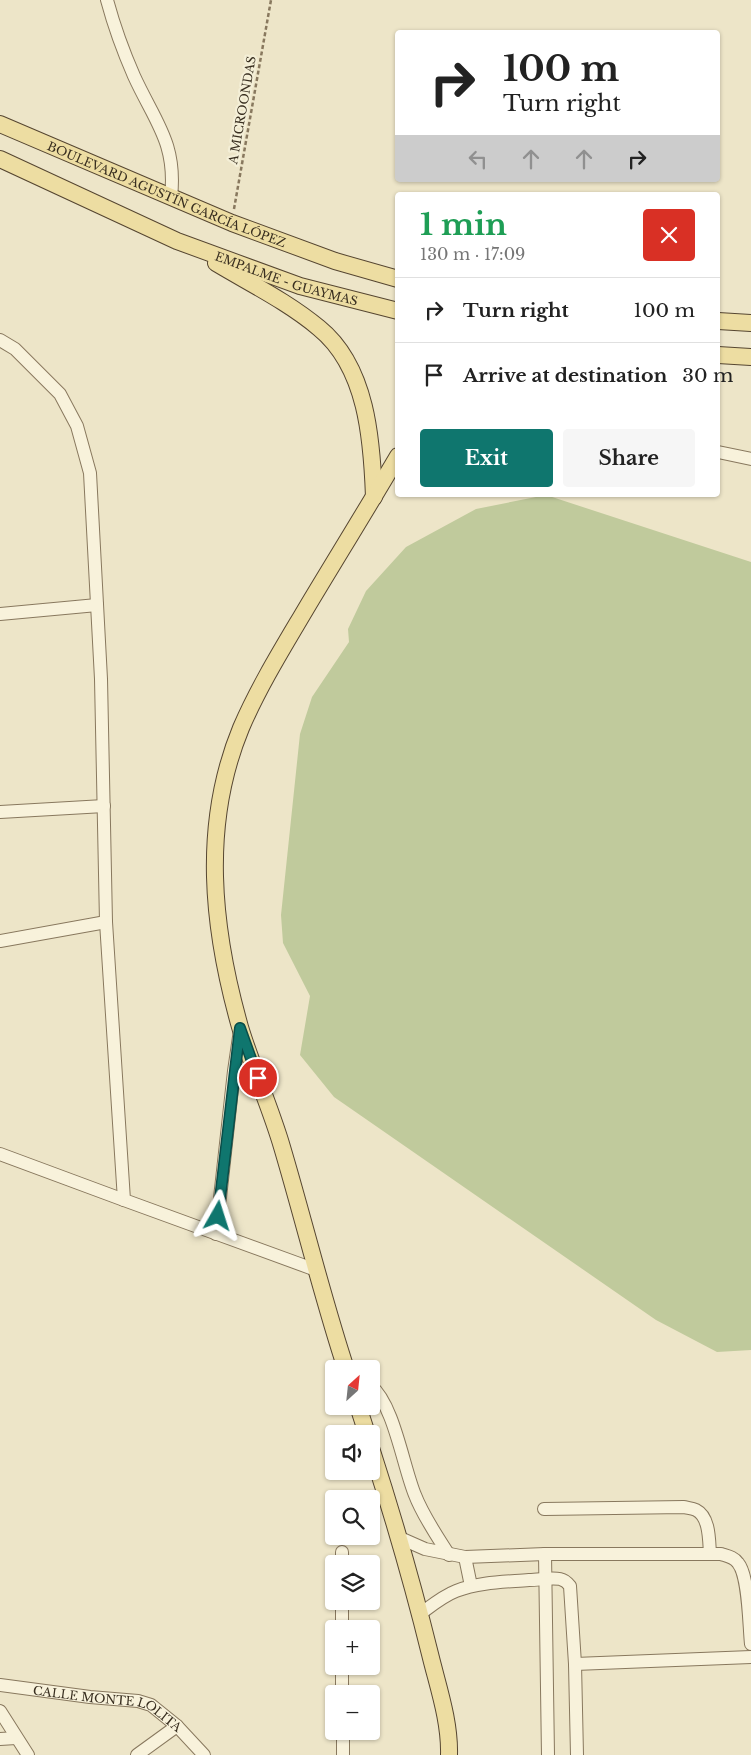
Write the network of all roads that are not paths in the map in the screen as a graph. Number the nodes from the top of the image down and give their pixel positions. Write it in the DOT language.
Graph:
graph roads {
  1 [pos="107,0"];
  2 [pos="0,124"];
  3 [pos="0,159"];
  4 [pos="171,197"];
  5 [pos="177,241"];
  6 [pos="335,260"];
  7 [pos="395,278"];
  8 [pos="395,288"];
  9 [pos="395,310"];
  10 [pos="720,321"];
  11 [pos="751,323"];
  12 [pos="0,340"];
  13 [pos="720,355"];
  14 [pos="751,356"];
  15 [pos="720,452"];
  16 [pos="751,459"];
  17 [pos="391,473"];
  18 [pos="374,497"];
  19 [pos="97,605"];
  20 [pos="0,614"];
  21 [pos="104,806"];
  22 [pos="0,812"];
  23 [pos="106,922"];
  24 [pos="0,941"];
  25 [pos="240,1028"];
  26 [pos="0,1154"];
  27 [pos="124,1200"];
  28 [pos="216,1234"];
  29 [pos="316,1270"];
  30 [pos="343,1360"];
  31 [pos="380,1394"];
  32 [pos="380,1476"];
  33 [pos="544,1509"];
  34 [pos="400,1538"];
  35 [pos="545,1554"];
  36 [pos="710,1554"];
  37 [pos="449,1555"];
  38 [pos="465,1557"];
  39 [pos="545,1579"];
  40 [pos="471,1586"];
  41 [pos="420,1614"];
  42 [pos="751,1644"];
  43 [pos="751,1657"];
  44 [pos="575,1664"];
  45 [pos="0,1685"];
  46 [pos="0,1711"];
  47 [pos="177,1726"];
  48 [pos="16,1738"];
  49 [pos="0,1739"];
  50 [pos="342,1740"];
  51 [pos="28,1755"];
  52 [pos="137,1755"];
  53 [pos="204,1755"];
  54 [pos="343,1755"];
  55 [pos="449,1755"];
  56 [pos="548,1755"];
  57 [pos="577,1755"];
  1 -- 4 [label="street"];
  2 -- 4 [label="main road, BOULEVARD AGUSTÍN GARCÍA LÓPEZ"];
  3 -- 5 [label="main road"];
  4 -- 6 [label="main road, BOULEVARD AGUSTÍN GARCÍA LÓPEZ"];
  5 -- 9 [label="main road, EMPALME - GUAYMAS"];
  5 -- 18 [label="main road"];
  6 -- 7 [label="main road"];
  6 -- 8 [label="main road"];
  10 -- 11 [label="main road"];
  12 -- 19 [label="street"];
  13 -- 14 [label="main road"];
  15 -- 16 [label="street"];
  17 -- 18 [label="main road"];
  18 -- 25 [label="main road"];
  19 -- 20 [label="street"];
  19 -- 21 [label="street"];
  21 -- 22 [label="street"];
  21 -- 23 [label="street"];
  23 -- 24 [label="street"];
  23 -- 27 [label="street"];
  25 -- 28 [label="street"];
  25 -- 29 [label="main road"];
  26 -- 27 [label="street"];
  27 -- 28 [label="street"];
  28 -- 29 [label="street"];
  29 -- 30 [label="main road"];
  31 -- 37 [label="street"];
  32 -- 34 [label="main road"];
  33 -- 36 [label="street"];
  34 -- 37 [label="street"];
  34 -- 41 [label="main road"];
  35 -- 36 [label="street"];
  35 -- 38 [label="street"];
  35 -- 39 [label="street"];
  36 -- 42 [label="street"];
  37 -- 38 [label="street"];
  38 -- 40 [label="street"];
  39 -- 40 [label="street"];
  39 -- 44 [label="street"];
  39 -- 56 [label="street"];
  40 -- 41 [label="street"];
  41 -- 55 [label="main road"];
  43 -- 44 [label="street"];
  44 -- 57 [label="street"];
  45 -- 47 [label="street, CALLE MONTE LOLITA"];
  46 -- 48 [label="street"];
  47 -- 52 [label="street"];
  47 -- 53 [label="street, CALLE MONTE LOLITA"];
  48 -- 49 [label="street"];
  48 -- 51 [label="street"];
  50 -- 54 [label="street"];
}
